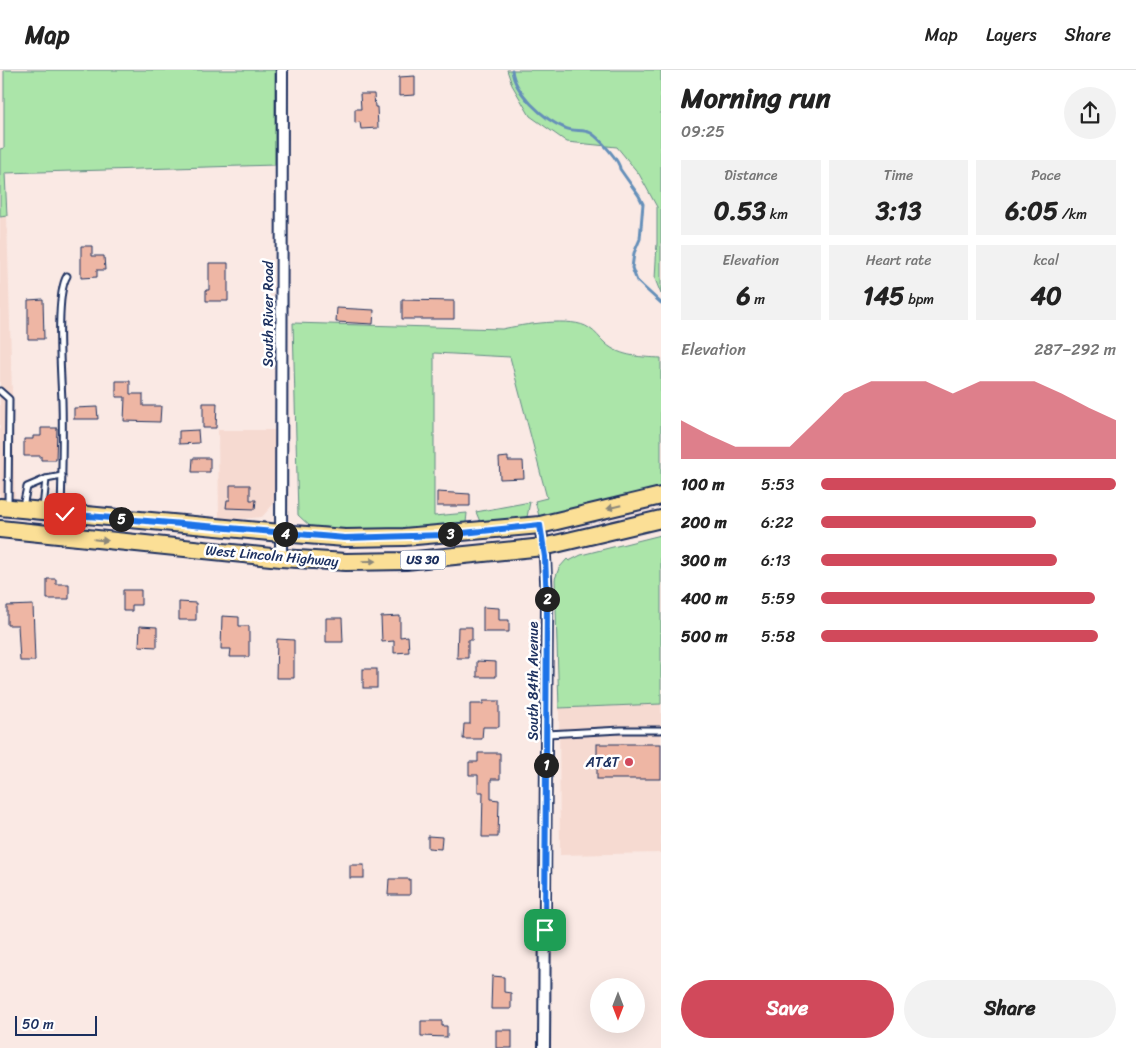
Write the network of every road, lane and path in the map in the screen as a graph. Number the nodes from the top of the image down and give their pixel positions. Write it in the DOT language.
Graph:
graph roads {
  1 [pos="282,70"];
  2 [pos="67,276"];
  3 [pos="0,391"];
  4 [pos="62,476"];
  5 [pos="46,479"];
  6 [pos="661,496"];
  7 [pos="10,508"];
  8 [pos="43,511"];
  9 [pos="61,513"];
  10 [pos="661,519"];
  11 [pos="540,525"];
  12 [pos="0,529"];
  13 [pos="281,533"];
  14 [pos="543,547"];
  15 [pos="281,558"];
  16 [pos="661,730"];
  17 [pos="546,734"];
  18 [pos="544,1048"];
  1 -- 13 [label="street, South River Road"];
  2 -- 4 [label="lane"];
  3 -- 7 [label="lane"];
  4 -- 5 [label="lane"];
  4 -- 9 [label="lane"];
  5 -- 7 [label="lane"];
  5 -- 8 [label="lane"];
  6 -- 11 [label="main road, West Lincoln Highway / US 30, one-way"];
  7 -- 8 [label="main road, West Lincoln Highway / US 30"];
  8 -- 9 [label="main road, West Lincoln Highway / US 30"];
  9 -- 13 [label="main road, West Lincoln Highway / US 30"];
  10 -- 14 [label="main road, West Lincoln Highway / US 30"];
  11 -- 13 [label="main road, West Lincoln Highway / US 30"];
  11 -- 14 [label="street, South 84th Avenue"];
  12 -- 15 [label="main road, West Lincoln Highway / US 30, one-way"];
  13 -- 15 [label="street, South River Road"];
  15 -- 14 [label="main road, West Lincoln Highway / US 30, one-way"];
  14 -- 17 [label="street, South 84th Avenue"];
  16 -- 17 [label="lane"];
  17 -- 18 [label="street, South 84th Avenue"];
}
